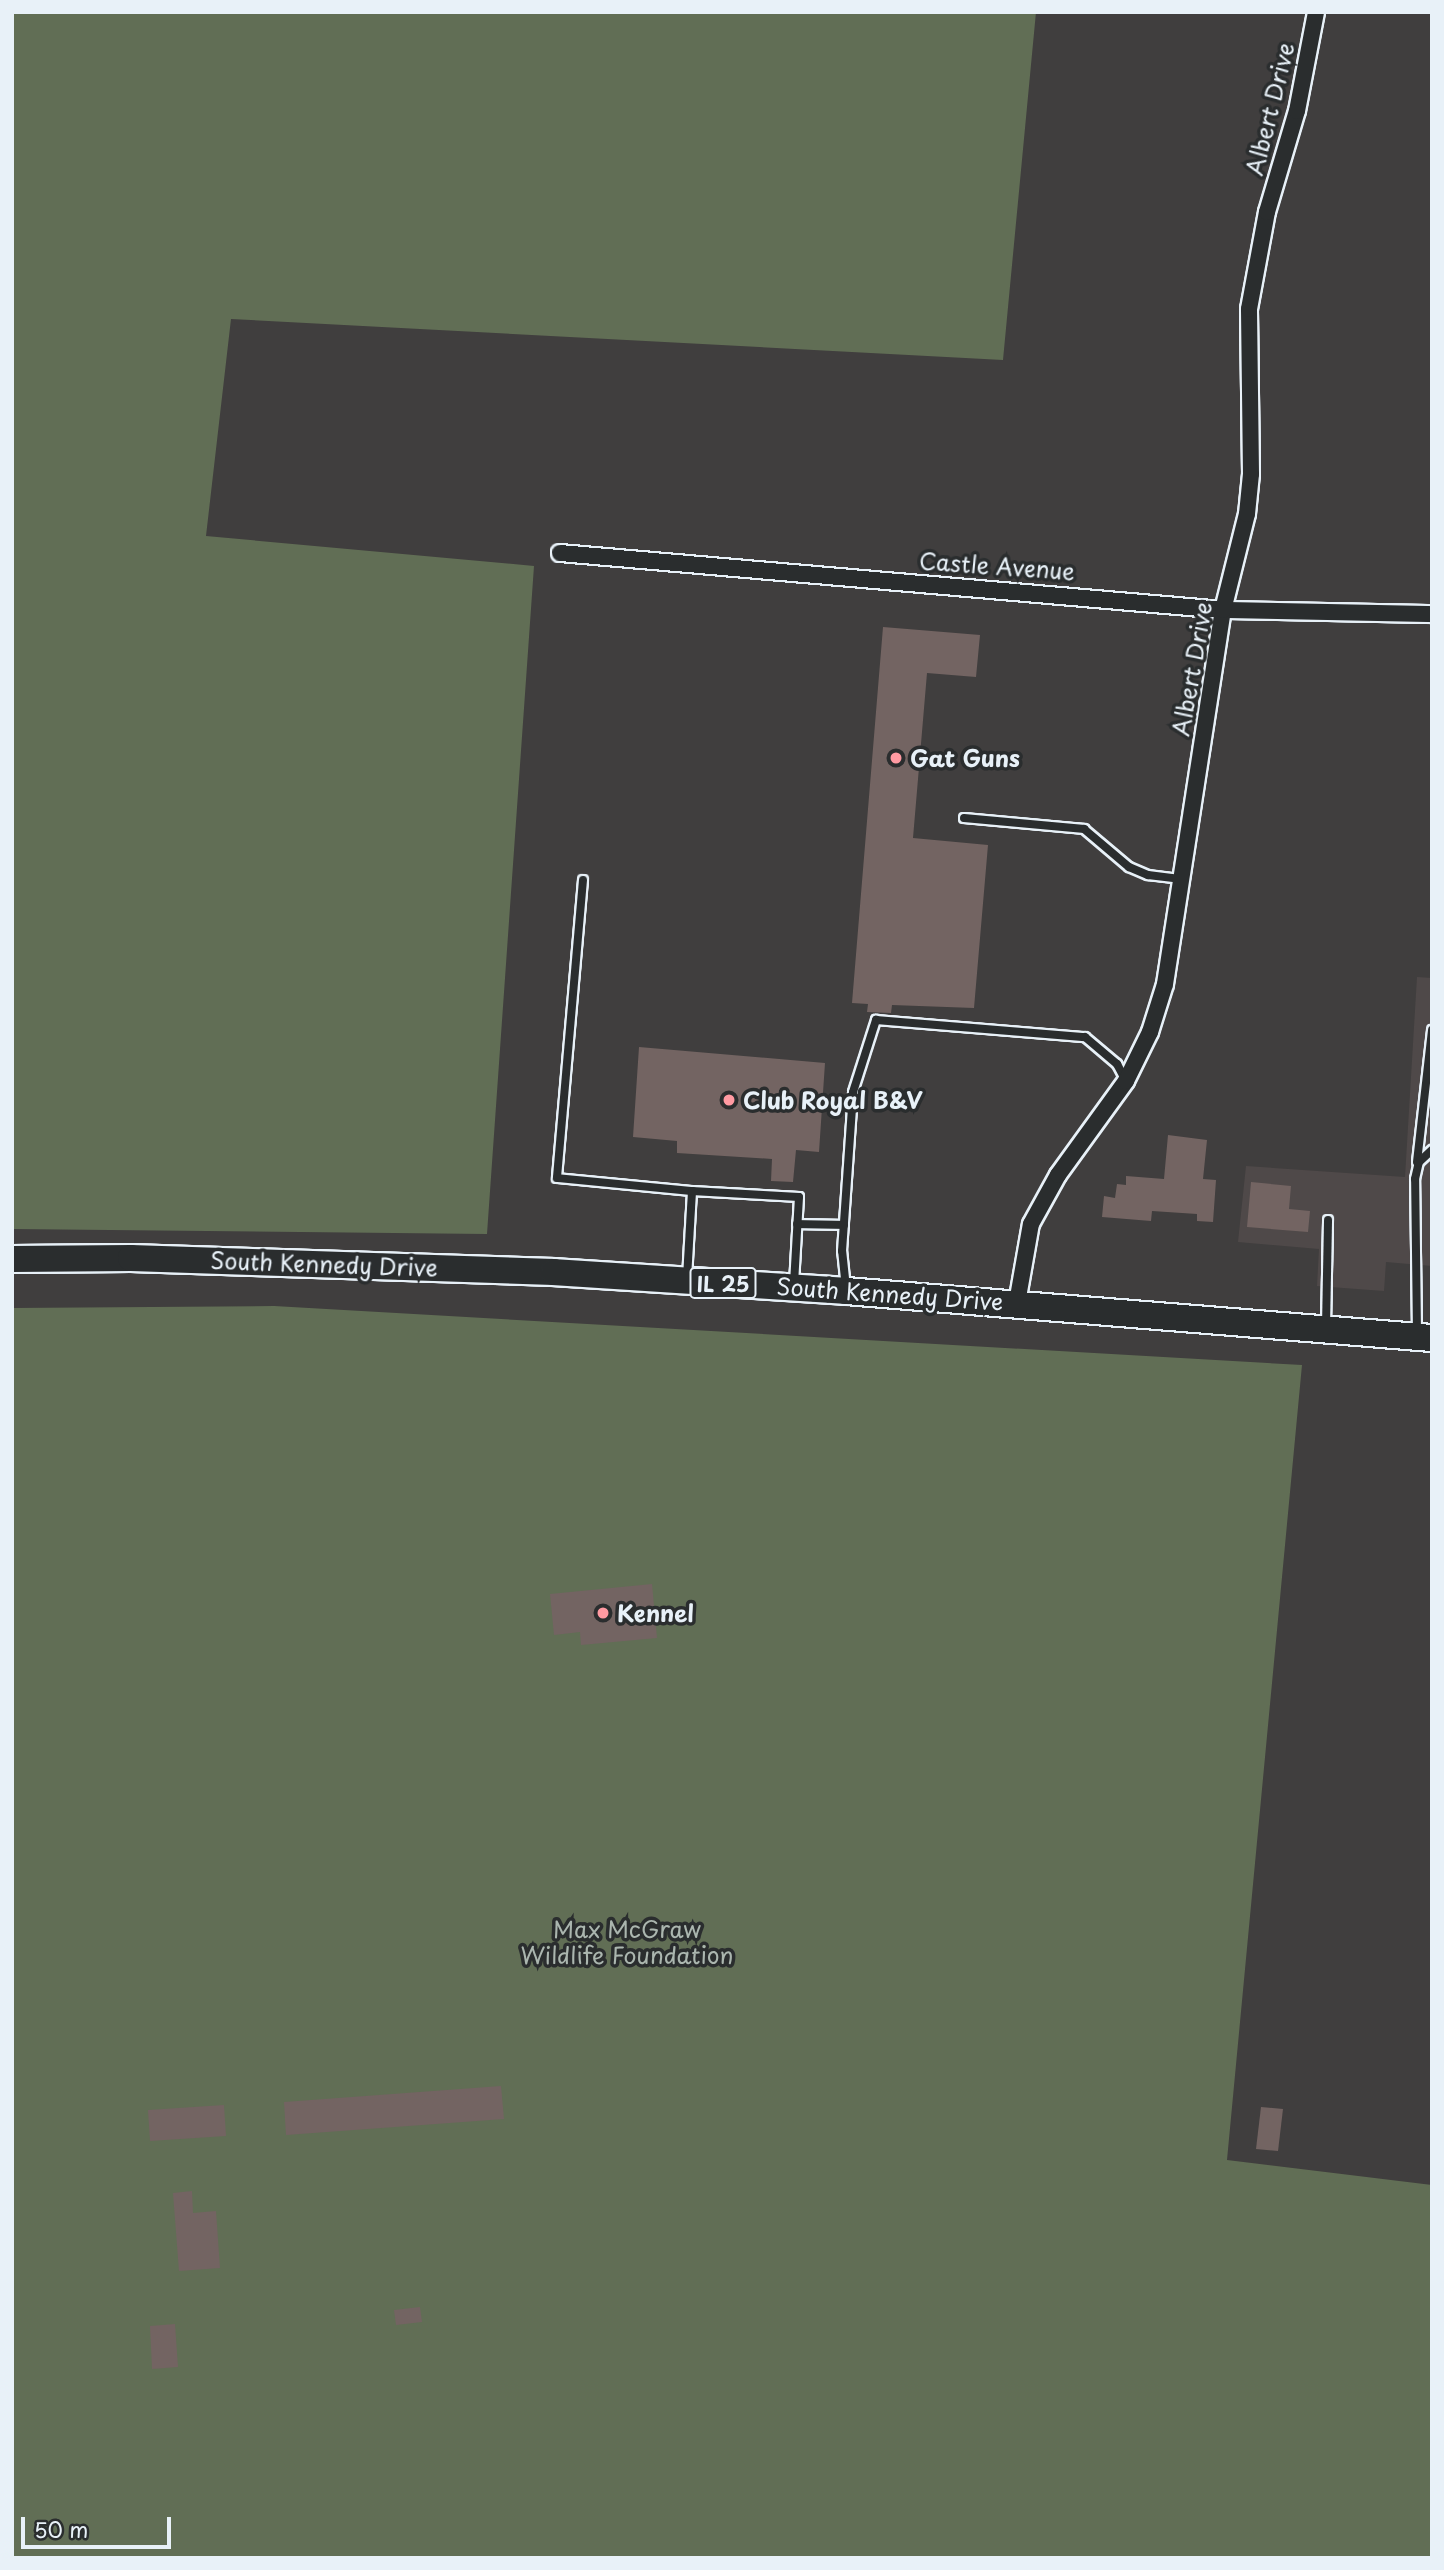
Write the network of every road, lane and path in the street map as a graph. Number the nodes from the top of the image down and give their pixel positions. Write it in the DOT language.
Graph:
graph roads {
  1 [pos="1316,12"];
  2 [pos="560,553"];
  3 [pos="1223,610"];
  4 [pos="1432,614"];
  5 [pos="964,818"];
  6 [pos="1183,879"];
  7 [pos="583,880"];
  8 [pos="1432,1030"];
  9 [pos="1126,1081"];
  10 [pos="1432,1150"];
  11 [pos="1415,1179"];
  12 [pos="692,1191"];
  13 [pos="1328,1220"];
  14 [pos="797,1224"];
  15 [pos="844,1225"];
  16 [pos="12,1259"];
  17 [pos="687,1281"];
  18 [pos="794,1287"];
  19 [pos="846,1290"];
  20 [pos="1017,1303"];
  21 [pos="1326,1329"];
  22 [pos="1424,1337"];
  1 -- 3 [label="street, Albert Drive"];
  2 -- 3 [label="street, Castle Avenue"];
  3 -- 4 [label="street, Castle Avenue"];
  3 -- 6 [label="street, Albert Drive"];
  5 -- 6 [label="lane"];
  6 -- 9 [label="street, Albert Drive"];
  7 -- 12 [label="lane"];
  8 -- 11 [label="lane"];
  9 -- 15 [label="lane"];
  9 -- 20 [label="street, Albert Drive"];
  10 -- 11 [label="lane"];
  11 -- 22 [label="lane"];
  12 -- 14 [label="lane"];
  12 -- 17 [label="lane"];
  13 -- 21 [label="lane"];
  14 -- 15 [label="lane"];
  14 -- 18 [label="lane"];
  15 -- 19 [label="lane"];
  16 -- 17 [label="main road, South Kennedy Drive / IL 25"];
  17 -- 18 [label="main road, South Kennedy Drive / IL 25"];
  18 -- 19 [label="main road, South Kennedy Drive / IL 25"];
  19 -- 20 [label="main road, South Kennedy Drive / IL 25"];
  20 -- 21 [label="main road, South Kennedy Drive / IL 25"];
  21 -- 22 [label="main road, South Kennedy Drive / IL 25"];
}
